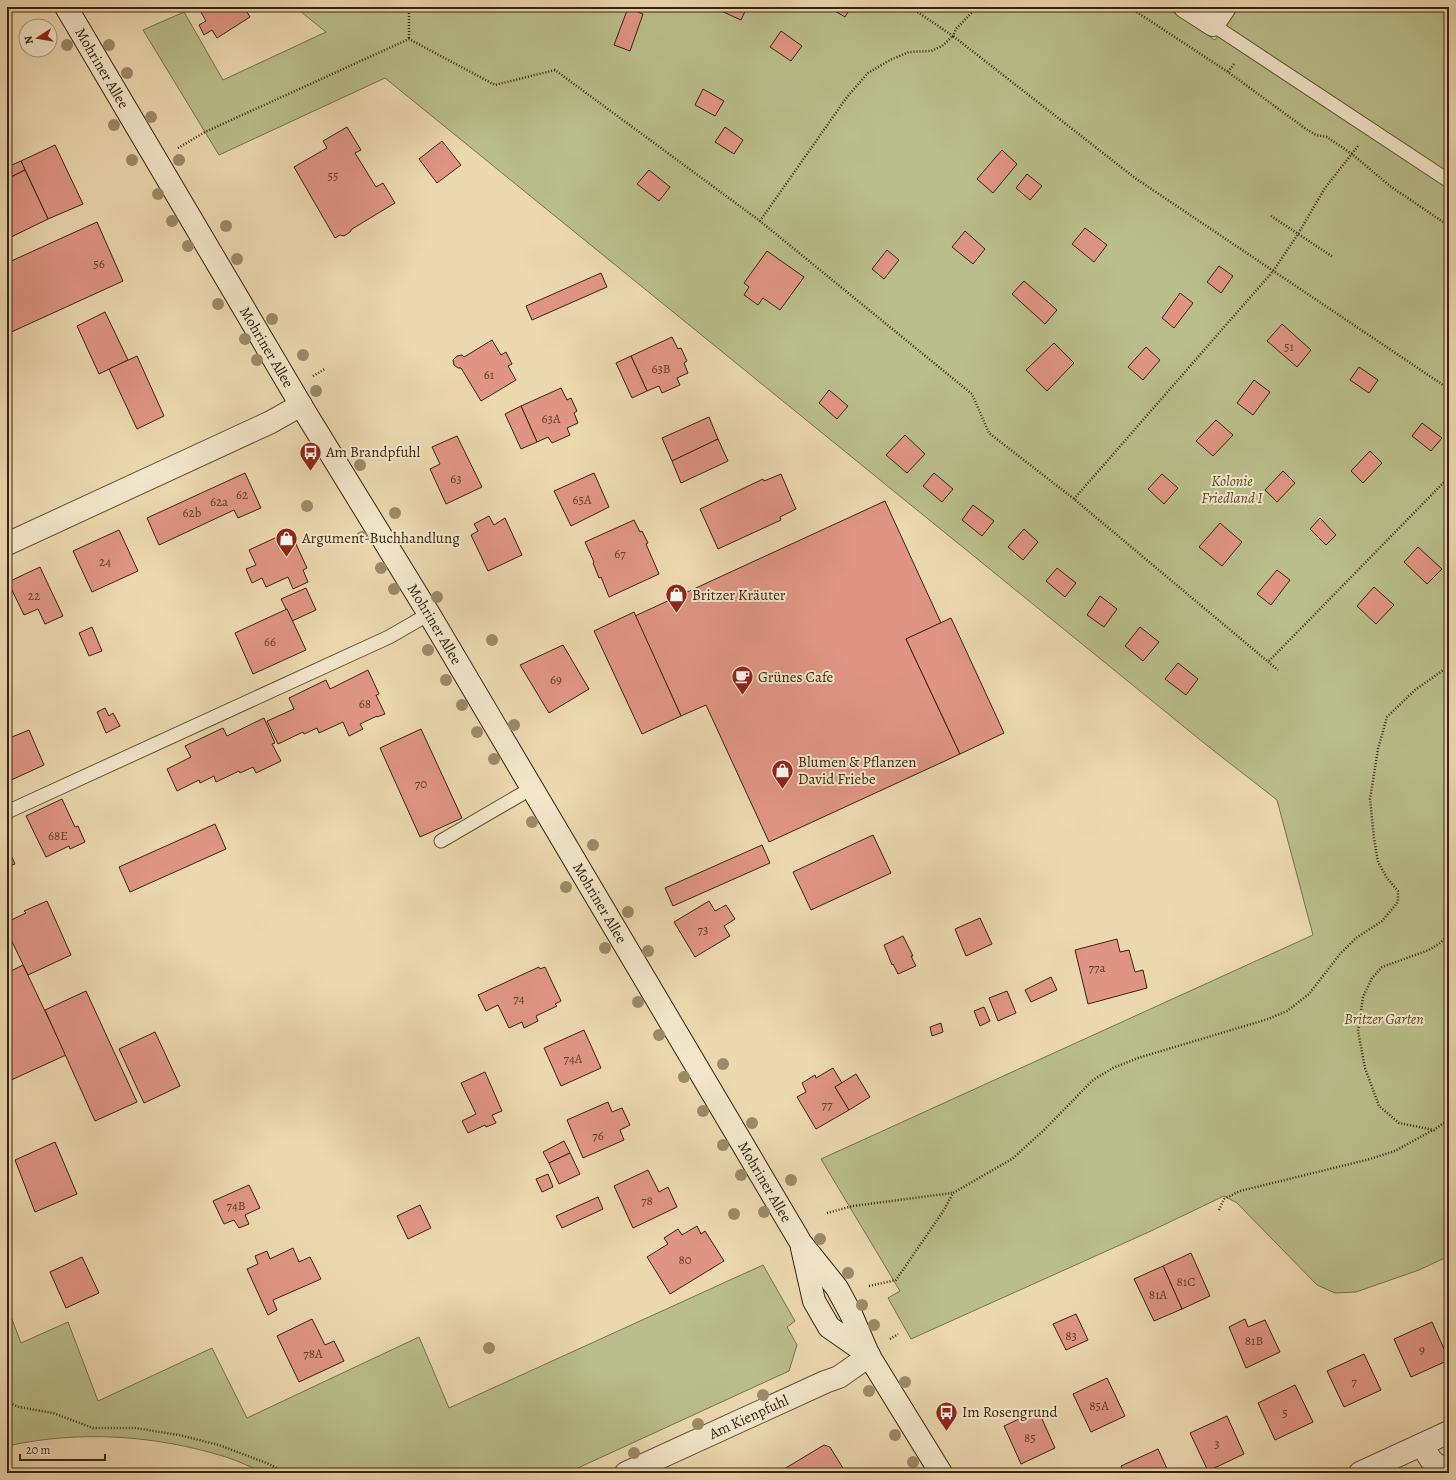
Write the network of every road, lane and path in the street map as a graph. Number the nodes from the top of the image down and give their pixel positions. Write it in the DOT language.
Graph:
graph roads {
  1 [pos="66,7"];
  2 [pos="409,7"];
  3 [pos="910,7"];
  4 [pos="977,7"];
  5 [pos="1129,7"];
  6 [pos="1185,7"];
  7 [pos="1225,7"];
  8 [pos="1213,26"];
  9 [pos="953,36"];
  10 [pos="409,39"];
  11 [pos="1371,130"];
  12 [pos="1352,154"];
  13 [pos="157,161"];
  14 [pos="1449,181"];
  15 [pos="1271,216"];
  16 [pos="760,221"];
  17 [pos="1449,226"];
  18 [pos="1298,234"];
  19 [pos="1333,257"];
  20 [pos="1274,270"];
  21 [pos="1449,389"];
  22 [pos="301,405"];
  23 [pos="1449,477"];
  24 [pos="1074,499"];
  25 [pos="7,544"];
  26 [pos="429,614"];
  27 [pos="1269,661"];
  28 [pos="1449,666"];
  29 [pos="1278,670"];
  30 [pos="532,788"];
  31 [pos="7,812"];
  32 [pos="441,841"];
  33 [pos="1449,935"];
  34 [pos="1449,1119"];
  35 [pos="1434,1130"];
  36 [pos="953,1193"];
  37 [pos="1219,1210"];
  38 [pos="827,1213"];
  39 [pos="869,1286"];
  40 [pos="869,1356"];
  41 [pos="7,1402"];
  42 [pos="1449,1432"];
  43 [pos="1422,1445"];
  44 [pos="285,1473"];
  45 [pos="626,1473"];
  46 [pos="941,1473"];
  47 [pos="1360,1473"];
  48 [pos="1447,1473"];
  1 -- 13 [label="main road, Mohriner Allee"];
  2 -- 10 [label="path"];
  3 -- 9 [label="path"];
  4 -- 9 [label="path"];
  5 -- 12 [label="path"];
  6 -- 8 [label="main road"];
  7 -- 8 [label="main road"];
  8 -- 11 [label="lane"];
  9 -- 16 [label="path"];
  9 -- 20 [label="path"];
  10 -- 13 [label="path"];
  10 -- 16 [label="path"];
  11 -- 12 [label="path"];
  11 -- 14 [label="lane"];
  12 -- 17 [label="path"];
  12 -- 18 [label="path"];
  13 -- 22 [label="main road, Mohriner Allee"];
  15 -- 18 [label="path"];
  16 -- 24 [label="path"];
  18 -- 19 [label="path"];
  18 -- 20 [label="path"];
  20 -- 21 [label="path"];
  20 -- 24 [label="path"];
  22 -- 25 [label="main road"];
  22 -- 26 [label="main road, Mohriner Allee"];
  23 -- 27 [label="path"];
  24 -- 27 [label="path"];
  26 -- 30 [label="main road, Mohriner Allee"];
  26 -- 31 [label="lane"];
  27 -- 29 [label="path"];
  28 -- 36 [label="path"];
  30 -- 32 [label="lane"];
  30 -- 40 [label="main road, Mohriner Allee"];
  33 -- 35 [label="path"];
  34 -- 35 [label="path"];
  35 -- 37 [label="path"];
  36 -- 38 [label="path"];
  36 -- 39 [label="path"];
  40 -- 45 [label="main road, Am Kienpfuhl"];
  40 -- 46 [label="main road, Mohriner Allee"];
  41 -- 44 [label="path"];
  42 -- 43 [label="main road"];
  43 -- 47 [label="main road"];
  43 -- 48 [label="main road"];
}
